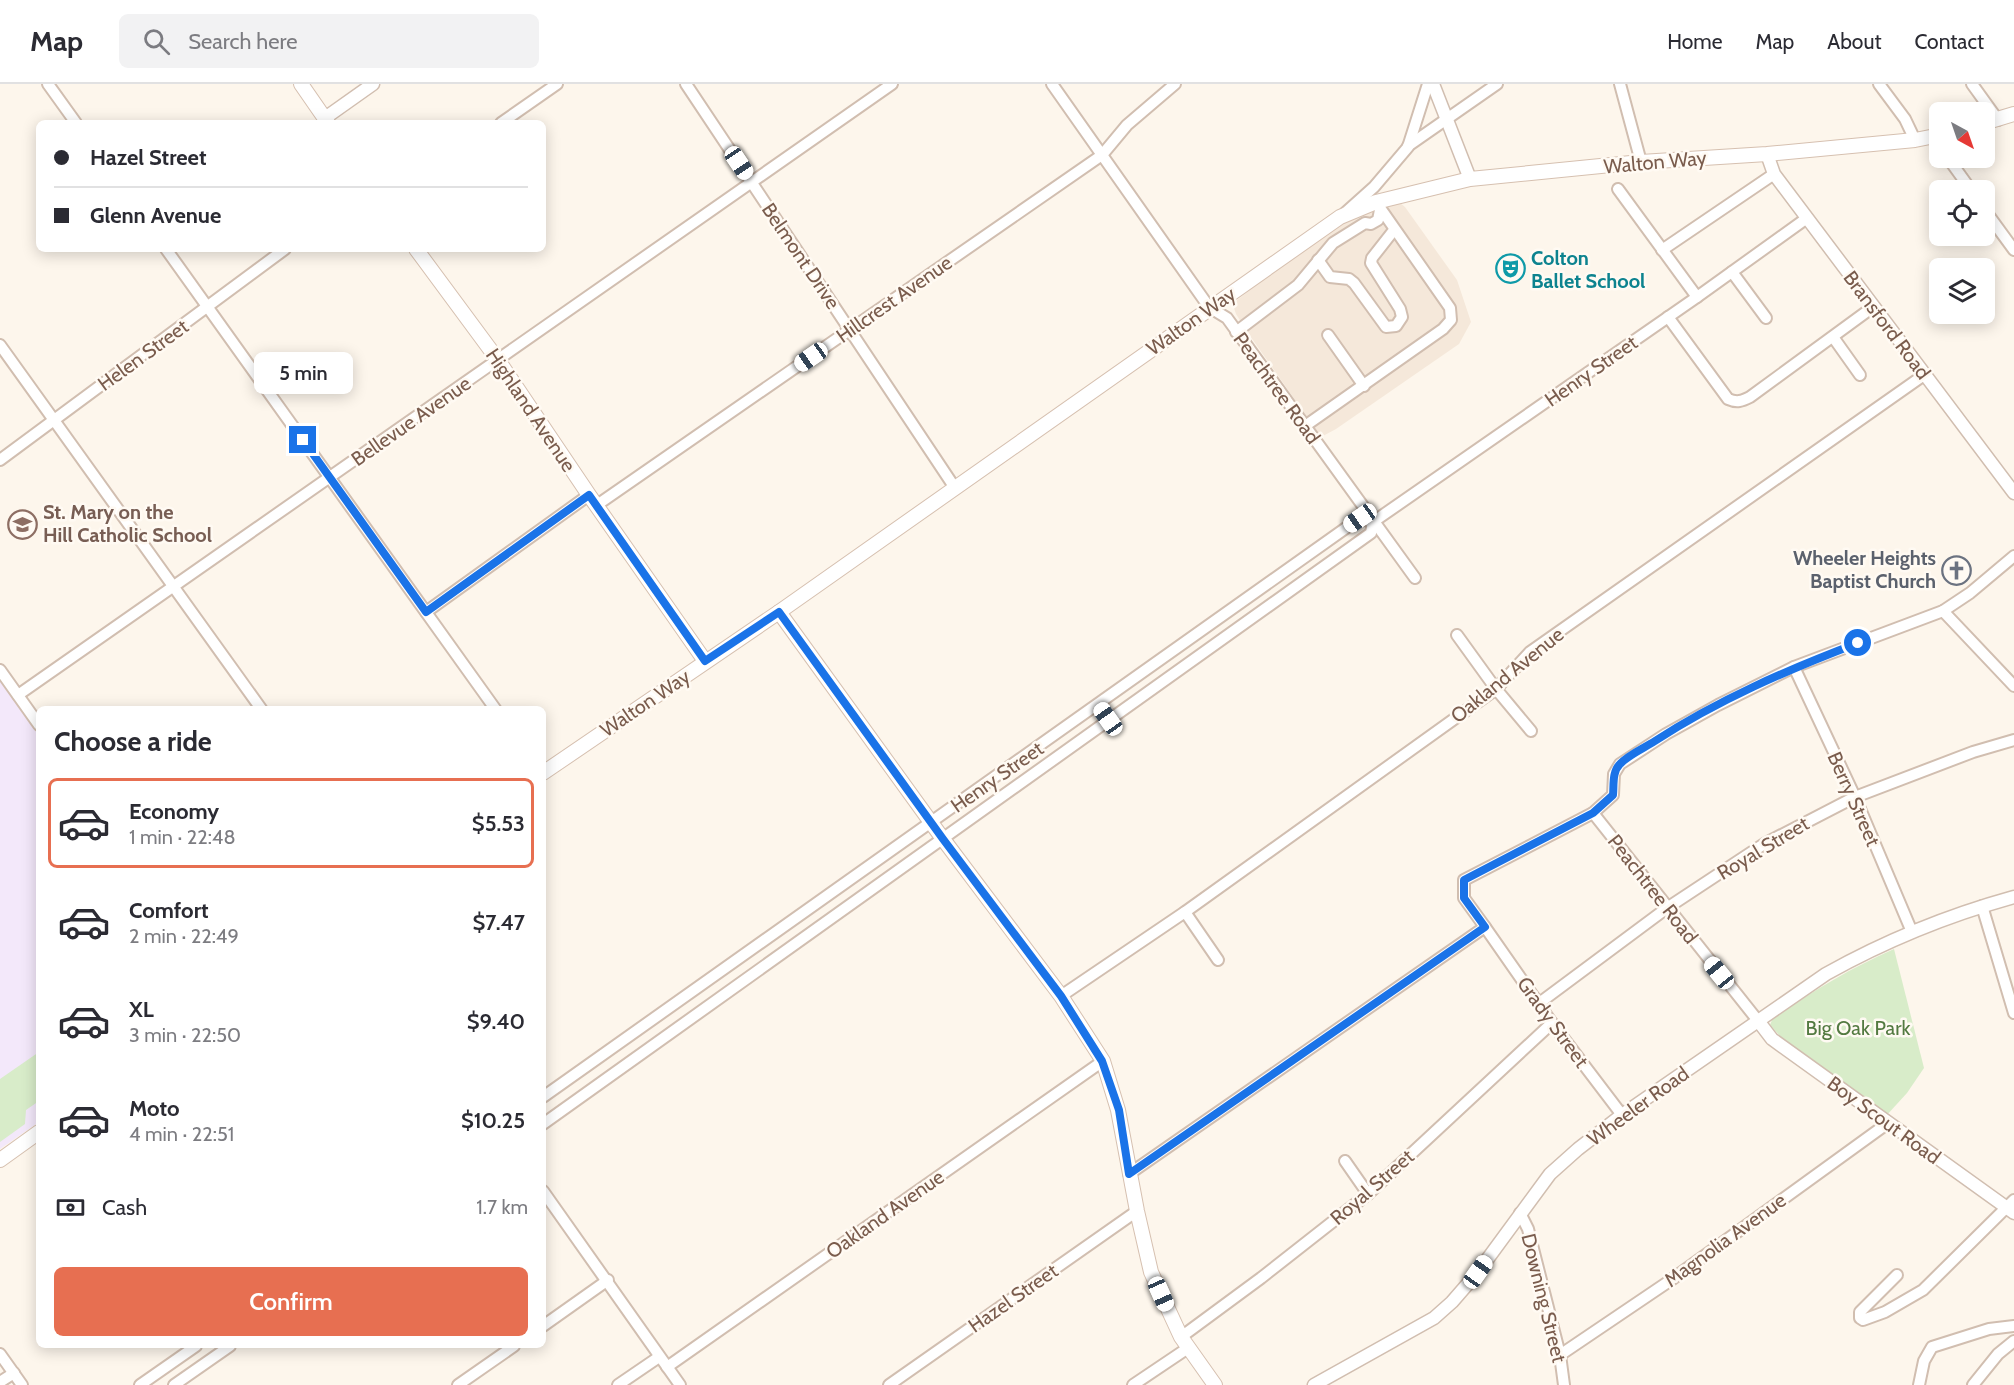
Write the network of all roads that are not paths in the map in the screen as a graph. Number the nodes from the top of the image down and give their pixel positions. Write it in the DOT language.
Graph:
graph roads {
  1 [pos="48,84"];
  2 [pos="301,84"];
  3 [pos="373,84"];
  4 [pos="557,84"];
  5 [pos="686,84"];
  6 [pos="892,84"];
  7 [pos="1052,84"];
  8 [pos="1175,84"];
  9 [pos="1428,84"];
  10 [pos="1433,84"];
  11 [pos="1497,84"];
  12 [pos="1620,84"];
  13 [pos="1879,84"];
  14 [pos="1972,84"];
  15 [pos="1981,102"];
  16 [pos="2014,114"];
  17 [pos="1448,117"];
  18 [pos="74,120"];
  19 [pos="327,120"];
  20 [pos="505,120"];
  21 [pos="1995,121"];
  22 [pos="1929,139"];
  23 [pos="1915,140"];
  24 [pos="1405,151"];
  25 [pos="1767,153"];
  26 [pos="1102,155"];
  27 [pos="1641,162"];
  28 [pos="1773,174"];
  29 [pos="1470,179"];
  30 [pos="752,182"];
  31 [pos="1618,189"];
  32 [pos="1378,206"];
  33 [pos="1340,217"];
  34 [pos="1807,218"];
  35 [pos="1995,224"];
  36 [pos="1394,230"];
  37 [pos="1662,249"];
  38 [pos="2014,250"];
  39 [pos="168,252"];
  40 [pos="281,252"];
  41 [pos="418,252"];
  42 [pos="1318,260"];
  43 [pos="1732,272"];
  44 [pos="1697,297"];
  45 [pos="208,307"];
  46 [pos="1874,307"];
  47 [pos="1209,308"];
  48 [pos="1668,317"];
  49 [pos="1766,318"];
  50 [pos="850,330"];
  51 [pos="1236,332"];
  52 [pos="1328,335"];
  53 [pos="1833,337"];
  54 [pos="0,345"];
  55 [pos="498,360"];
  56 [pos="1860,375"];
  57 [pos="1924,375"];
  58 [pos="1364,386"];
  59 [pos="54,419"];
  60 [pos="1305,426"];
  61 [pos="0,460"];
  62 [pos="330,478"];
  63 [pos="955,488"];
  64 [pos="2014,494"];
  65 [pos="593,500"];
  66 [pos="1373,522"];
  67 [pos="2014,556"];
  68 [pos="1415,578"];
  69 [pos="1266,585"];
  70 [pos="174,587"];
  71 [pos="1276,600"];
  72 [pos="1943,610"];
  73 [pos="426,612"];
  74 [pos="779,612"];
  75 [pos="1457,635"];
  76 [pos="705,661"];
  77 [pos="1794,667"];
  78 [pos="0,670"];
  79 [pos="2014,686"];
  80 [pos="1496,689"];
  81 [pos="18,695"];
  82 [pos="1098,705"];
  83 [pos="259,706"];
  84 [pos="493,706"];
  85 [pos="1108,719"];
  86 [pos="36,721"];
  87 [pos="1531,731"];
  88 [pos="2014,740"];
  89 [pos="546,771"];
  90 [pos="1855,797"];
  91 [pos="1593,813"];
  92 [pos="932,824"];
  93 [pos="943,839"];
  94 [pos="2014,897"];
  95 [pos="1982,906"];
  96 [pos="1667,908"];
  97 [pos="1185,912"];
  98 [pos="1485,927"];
  99 [pos="1912,932"];
  100 [pos="777,933"];
  101 [pos="790,948"];
  102 [pos="1218,960"];
  103 [pos="699,987"];
  104 [pos="1061,996"];
  105 [pos="711,1004"];
  106 [pos="1539,1004"];
  107 [pos="2014,1014"];
  108 [pos="1759,1022"];
  109 [pos="1552,1023"];
  110 [pos="606,1053"];
  111 [pos="1102,1061"];
  112 [pos="618,1071"];
  113 [pos="546,1095"];
  114 [pos="1622,1115"];
  115 [pos="546,1122"];
  116 [pos="1888,1122"];
  117 [pos="36,1134"];
  118 [pos="0,1160"];
  119 [pos="1345,1161"];
  120 [pos="1129,1174"];
  121 [pos="1368,1194"];
  122 [pos="546,1195"];
  123 [pos="2012,1207"];
  124 [pos="1137,1211"];
  125 [pos="1520,1213"];
  126 [pos="1897,1275"];
  127 [pos="608,1280"];
  128 [pos="546,1324"];
  129 [pos="2014,1326"];
  130 [pos="2014,1341"];
  131 [pos="1184,1342"];
  132 [pos="193,1348"];
  133 [pos="225,1348"];
  134 [pos="511,1348"];
  135 [pos="0,1354"];
  136 [pos="1560,1355"];
  137 [pos="659,1357"];
  138 [pos="667,1367"];
  139 [pos="14,1373"];
  140 [pos="0,1382"];
  141 [pos="22,1385"];
  142 [pos="140,1385"];
  143 [pos="174,1385"];
  144 [pos="458,1385"];
  145 [pos="618,1385"];
  146 [pos="680,1385"];
  147 [pos="889,1385"];
  148 [pos="1133,1385"];
  149 [pos="1215,1385"];
  150 [pos="1314,1385"];
  151 [pos="1564,1385"];
  152 [pos="1919,1385"];
  153 [pos="1973,1385"];
  1 -- 18 [label="street"];
  2 -- 19 [label="main road"];
  3 -- 19 [label="street"];
  4 -- 20 [label="street"];
  5 -- 30 [label="street, Belmont Drive"];
  6 -- 30 [label="street, Bellevue Avenue"];
  7 -- 26 [label="street, Peachtree Road"];
  8 -- 26 [label="street, Hillcrest Avenue"];
  9 -- 24 [label="street"];
  10 -- 17 [label="street"];
  11 -- 17 [label="street"];
  12 -- 27 [label="street"];
  13 -- 23 [label="street"];
  14 -- 15 [label="street"];
  16 -- 21 [label="main road"];
  17 -- 24 [label="street"];
  17 -- 29 [label="street"];
  22 -- 23 [label="main road, Walton Way"];
  23 -- 25 [label="main road, Walton Way"];
  24 -- 33 [label="street"];
  25 -- 27 [label="main road, Walton Way"];
  25 -- 28 [label="street, Bransford Road"];
  26 -- 47 [label="street, Peachtree Road"];
  26 -- 50 [label="street, Hillcrest Avenue"];
  27 -- 29 [label="main road, Walton Way"];
  28 -- 34 [label="street, Bransford Road"];
  28 -- 37 [label="street"];
  29 -- 32 [label="main road, Walton Way"];
  30 -- 50 [label="street, Belmont Drive"];
  30 -- 55 [label="street, Bellevue Avenue"];
  31 -- 37 [label="street"];
  32 -- 33 [label="main road, Walton Way"];
  32 -- 36 [label="street"];
  32 -- 42 [label="street"];
  33 -- 47 [label="main road, Walton Way"];
  34 -- 43 [label="street, Henry Street"];
  34 -- 46 [label="street, Bransford Road"];
  35 -- 38 [label="street"];
  36 -- 42 [label="street"];
  36 -- 58 [label="street"];
  37 -- 44 [label="street"];
  39 -- 45 [label="street"];
  40 -- 45 [label="street, Helen Street"];
  41 -- 55 [label="main road, Highland Avenue"];
  42 -- 51 [label="street"];
  43 -- 44 [label="street, Henry Street"];
  43 -- 49 [label="street"];
  44 -- 48 [label="street, Henry Street"];
  45 -- 59 [label="street, Helen Street"];
  45 -- 62 [label="street"];
  46 -- 53 [label="street"];
  46 -- 57 [label="street, Bransford Road"];
  47 -- 51 [label="street, Peachtree Road"];
  47 -- 63 [label="main road, Walton Way"];
  48 -- 53 [label="street"];
  48 -- 66 [label="street, Henry Street"];
  50 -- 63 [label="street, Belmont Drive"];
  50 -- 65 [label="street, Hillcrest Avenue"];
  51 -- 60 [label="street, Peachtree Road"];
  52 -- 58 [label="street"];
  53 -- 56 [label="street"];
  54 -- 59 [label="street"];
  55 -- 62 [label="street, Bellevue Avenue"];
  55 -- 65 [label="main road, Highland Avenue"];
  57 -- 64 [label="street, Bransford Road"];
  57 -- 80 [label="street, Oakland Avenue"];
  58 -- 60 [label="street"];
  59 -- 61 [label="street, Helen Street"];
  59 -- 70 [label="street"];
  60 -- 66 [label="street, Peachtree Road"];
  62 -- 70 [label="street, Bellevue Avenue"];
  62 -- 73 [label="street"];
  63 -- 74 [label="main road, Walton Way"];
  65 -- 73 [label="street, Hillcrest Avenue"];
  65 -- 76 [label="main road, Highland Avenue"];
  66 -- 68 [label="street, Peachtree Road"];
  66 -- 69 [label="street, Henry Street"];
  66 -- 71 [label="street, Henry Street"];
  67 -- 72 [label="street"];
  69 -- 71 [label="street"];
  69 -- 82 [label="street, Henry Street"];
  70 -- 81 [label="street, Bellevue Avenue"];
  70 -- 83 [label="street"];
  71 -- 85 [label="street, Henry Street"];
  72 -- 77 [label="street"];
  72 -- 79 [label="street"];
  73 -- 84 [label="street"];
  74 -- 76 [label="main road, Walton Way"];
  74 -- 92 [label="main road"];
  75 -- 80 [label="street"];
  76 -- 89 [label="main road, Walton Way"];
  77 -- 90 [label="street, Berry Street"];
  77 -- 91 [label="street"];
  78 -- 81 [label="street"];
  80 -- 87 [label="street"];
  80 -- 97 [label="street, Oakland Avenue"];
  81 -- 86 [label="street"];
  82 -- 85 [label="street"];
  82 -- 92 [label="street, Henry Street"];
  85 -- 93 [label="street, Henry Street"];
  88 -- 90 [label="street, Royal Street"];
  90 -- 96 [label="street, Royal Street"];
  90 -- 99 [label="street, Berry Street"];
  91 -- 96 [label="street, Peachtree Road"];
  91 -- 98 [label="street"];
  92 -- 93 [label="main road"];
  92 -- 100 [label="street, Henry Street"];
  93 -- 101 [label="street, Henry Street"];
  93 -- 104 [label="main road"];
  94 -- 95 [label="street, Wheeler Road"];
  95 -- 99 [label="street, Wheeler Road"];
  95 -- 107 [label="street"];
  96 -- 106 [label="street, Royal Street"];
  96 -- 108 [label="street, Peachtree Road"];
  97 -- 102 [label="street"];
  97 -- 104 [label="street, Oakland Avenue"];
  98 -- 106 [label="street, Grady Street"];
  98 -- 120 [label="street"];
  99 -- 108 [label="street, Wheeler Road"];
  100 -- 101 [label="street"];
  100 -- 103 [label="street, Henry Street"];
  101 -- 105 [label="street, Henry Street"];
  103 -- 105 [label="street"];
  103 -- 110 [label="street, Henry Street"];
  104 -- 111 [label="main road"];
  105 -- 112 [label="street, Henry Street"];
  106 -- 109 [label="street, Grady Street"];
  108 -- 114 [label="street, Wheeler Road"];
  108 -- 116 [label="street, Boy Scout Road"];
  109 -- 114 [label="street, Grady Street"];
  109 -- 121 [label="street, Royal Street"];
  110 -- 112 [label="street"];
  110 -- 113 [label="street, Henry Street"];
  111 -- 120 [label="main road"];
  111 -- 138 [label="street, Oakland Avenue"];
  112 -- 115 [label="street, Henry Street"];
  114 -- 125 [label="street, Wheeler Road"];
  116 -- 123 [label="street, Boy Scout Road"];
  116 -- 136 [label="street, Magnolia Avenue"];
  117 -- 118 [label="main road"];
  119 -- 121 [label="street"];
  120 -- 124 [label="main road"];
  121 -- 131 [label="street, Royal Street"];
  122 -- 127 [label="street"];
  123 -- 126 [label="street"];
  124 -- 131 [label="main road"];
  124 -- 147 [label="street, Hazel Street"];
  125 -- 136 [label="street, Downing Street"];
  125 -- 150 [label="street, Wheeler Road"];
  127 -- 128 [label="street"];
  127 -- 137 [label="street"];
  129 -- 152 [label="street"];
  130 -- 153 [label="street"];
  131 -- 148 [label="street, Royal Street"];
  131 -- 149 [label="main road"];
  132 -- 142 [label="street"];
  133 -- 143 [label="street"];
  134 -- 144 [label="street"];
  135 -- 139 [label="street"];
  136 -- 151 [label="street, Downing Street"];
  137 -- 138 [label="street"];
  137 -- 145 [label="street"];
  138 -- 146 [label="street"];
  139 -- 140 [label="street"];
  139 -- 141 [label="street"];
}
